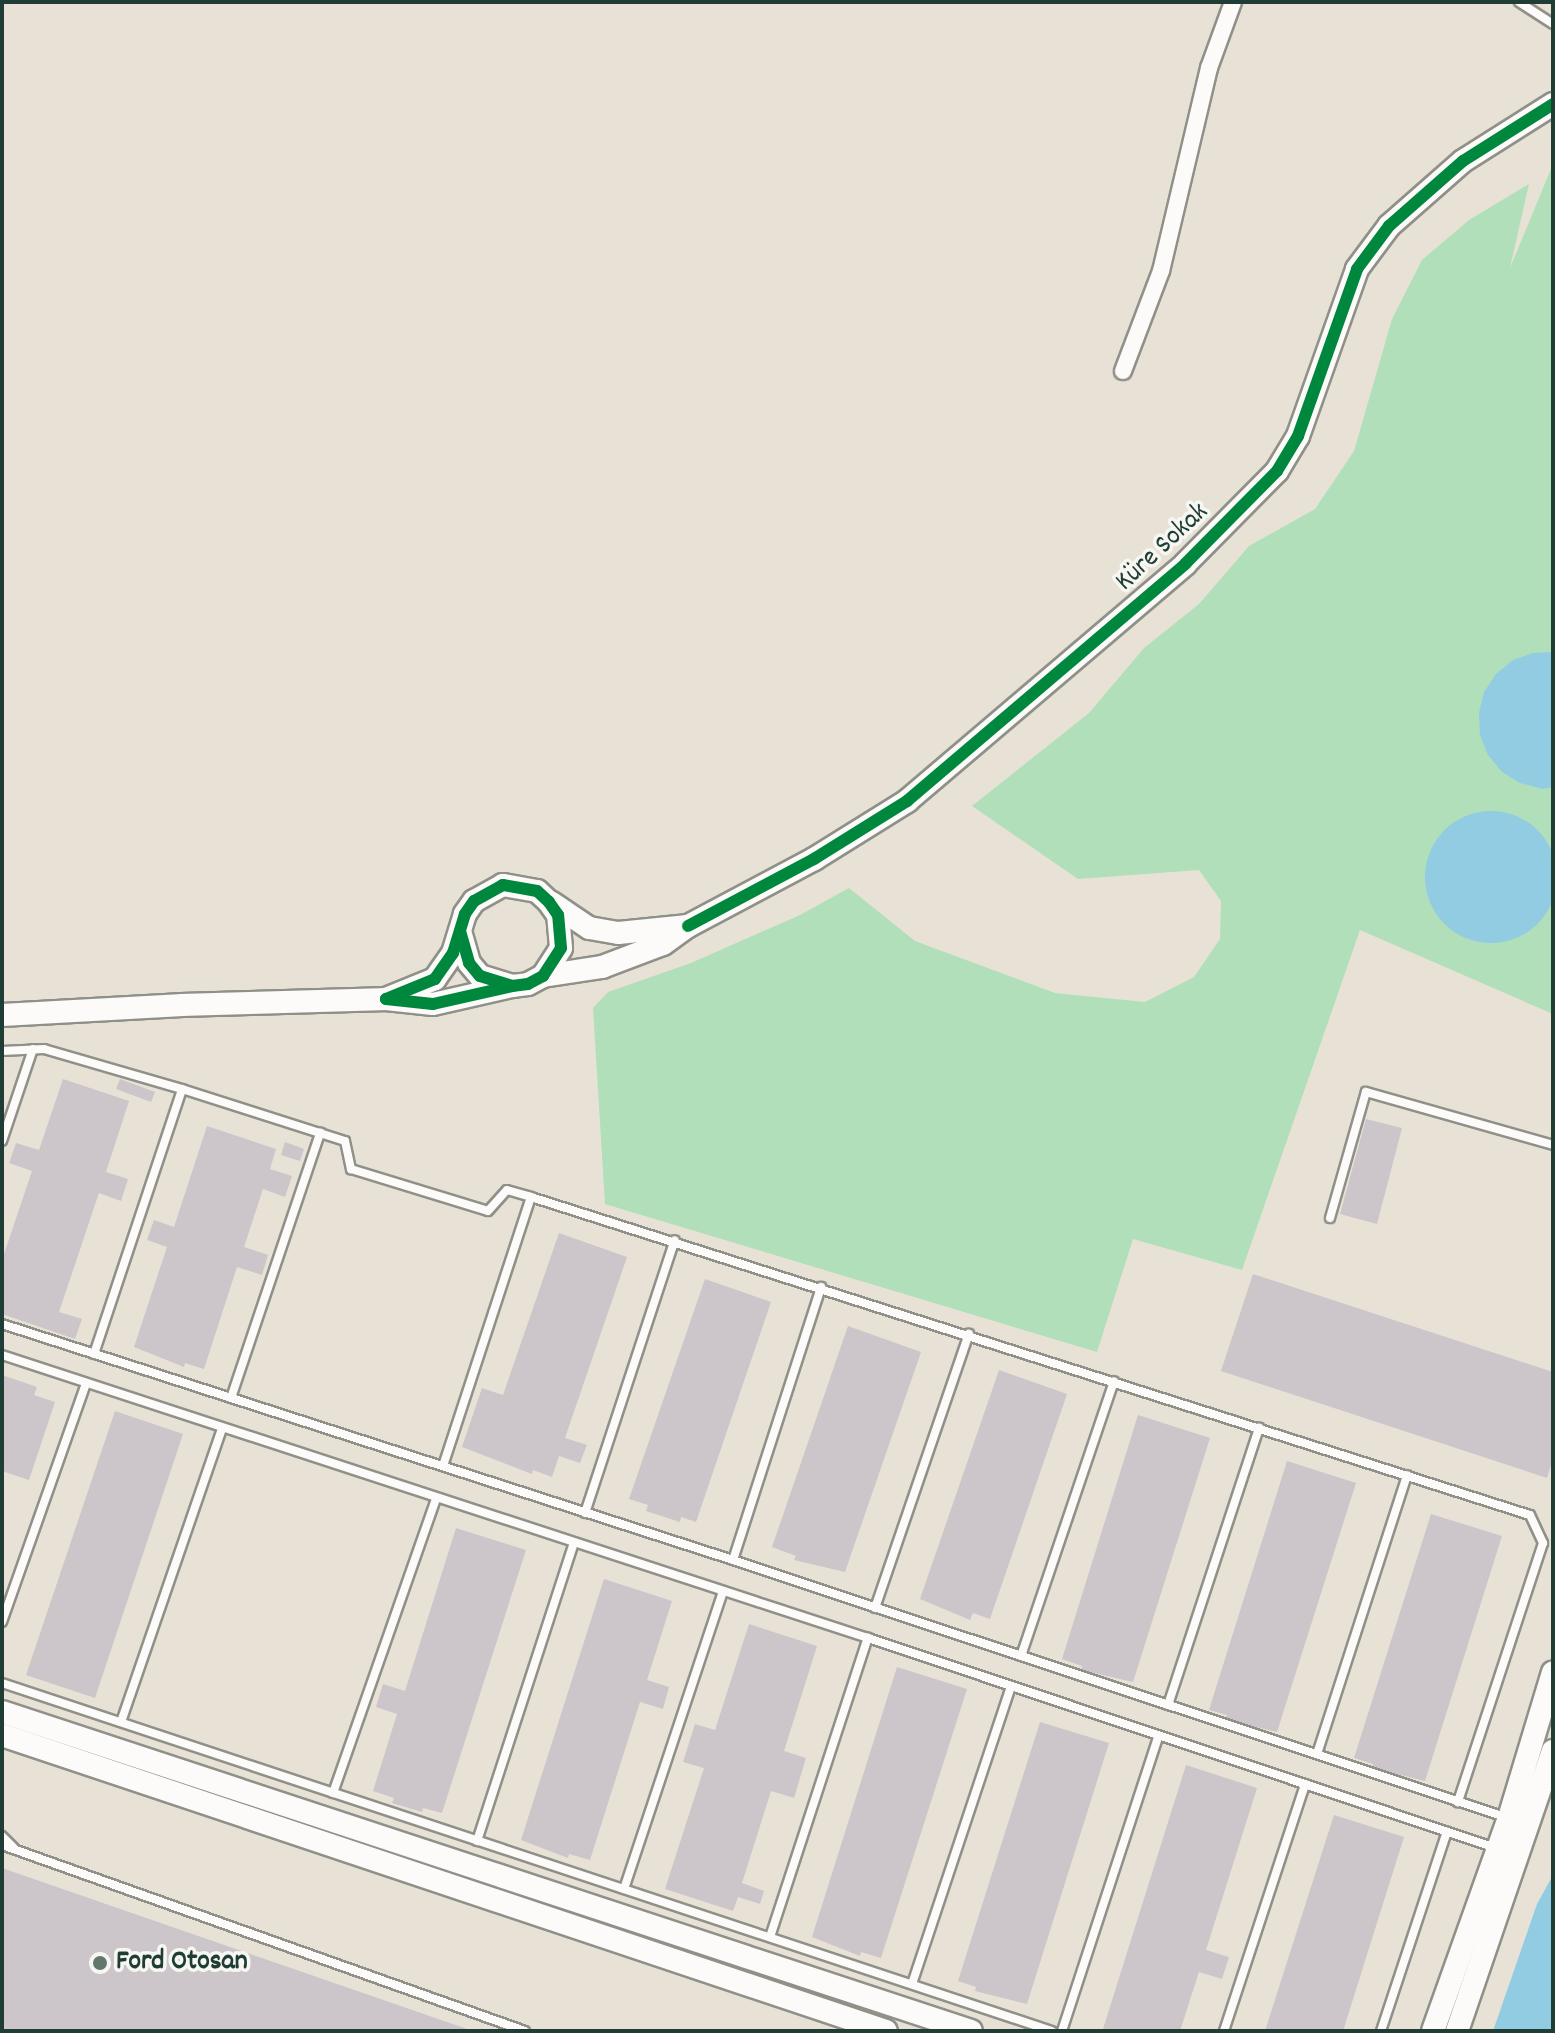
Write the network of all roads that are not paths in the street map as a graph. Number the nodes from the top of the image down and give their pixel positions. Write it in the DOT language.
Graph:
graph roads {
  1 [pos="1233,2"];
  2 [pos="1519,2"];
  3 [pos="1553,24"];
  4 [pos="1553,104"];
  5 [pos="1123,371"];
  6 [pos="549,902"];
  7 [pos="688,926"];
  8 [pos="460,931"];
  9 [pos="543,976"];
  10 [pos="512,986"];
  11 [pos="386,999"];
  12 [pos="2,1015"];
  13 [pos="33,1049"];
  14 [pos="2,1051"];
  15 [pos="182,1089"];
  16 [pos="320,1133"];
  17 [pos="2,1141"];
  18 [pos="1553,1145"];
  19 [pos="531,1197"];
  20 [pos="1330,1218"];
  21 [pos="675,1240"];
  22 [pos="821,1287"];
  23 [pos="2,1324"];
  24 [pos="969,1334"];
  25 [pos="94,1354"];
  26 [pos="2,1355"];
  27 [pos="1114,1381"];
  28 [pos="86,1383"];
  29 [pos="231,1398"];
  30 [pos="222,1428"];
  31 [pos="1259,1428"];
  32 [pos="443,1466"];
  33 [pos="1407,1475"];
  34 [pos="436,1499"];
  35 [pos="585,1513"];
  36 [pos="574,1543"];
  37 [pos="733,1560"];
  38 [pos="723,1591"];
  39 [pos="875,1608"];
  40 [pos="2,1622"];
  41 [pos="868,1638"];
  42 [pos="1021,1656"];
  43 [pos="1553,1672"];
  44 [pos="2,1683"];
  45 [pos="1011,1686"];
  46 [pos="1168,1705"];
  47 [pos="2,1712"];
  48 [pos="121,1722"];
  49 [pos="2,1735"];
  50 [pos="1159,1735"];
  51 [pos="1553,1751"];
  52 [pos="1317,1754"];
  53 [pos="1305,1784"];
  54 [pos="333,1793"];
  55 [pos="1458,1802"];
  56 [pos="1509,1818"];
  57 [pos="1447,1832"];
  58 [pos="2,1836"];
  59 [pos="477,1841"];
  60 [pos="2,1845"];
  61 [pos="14,1848"];
  62 [pos="1496,1848"];
  63 [pos="624,1889"];
  64 [pos="770,1937"];
  65 [pos="912,1984"];
  66 [pos="525,2031"];
  67 [pos="886,2031"];
  68 [pos="971,2031"];
  69 [pos="1052,2031"];
  70 [pos="1062,2031"];
  71 [pos="1224,2031"];
  72 [pos="1381,2031"];
  73 [pos="1433,2031"];
  74 [pos="1457,2031"];
  1 -- 5 [label="street"];
  2 -- 3 [label="lane"];
  4 -- 7 [label="main road, Küre Sokak"];
  6 -- 7 [label="main road"];
  6 -- 8 [label="main road"];
  6 -- 9 [label="main road"];
  7 -- 9 [label="main road, Küre Sokak"];
  8 -- 10 [label="main road"];
  8 -- 11 [label="main road"];
  9 -- 10 [label="main road"];
  10 -- 11 [label="main road"];
  11 -- 12 [label="main road"];
  13 -- 14 [label="lane"];
  13 -- 15 [label="lane"];
  13 -- 17 [label="lane"];
  15 -- 16 [label="lane"];
  15 -- 25 [label="lane"];
  16 -- 19 [label="lane"];
  16 -- 29 [label="lane"];
  18 -- 20 [label="lane"];
  19 -- 21 [label="lane"];
  19 -- 32 [label="lane"];
  21 -- 22 [label="lane"];
  21 -- 35 [label="lane"];
  22 -- 24 [label="lane"];
  22 -- 37 [label="lane"];
  23 -- 25 [label="lane"];
  24 -- 27 [label="lane"];
  24 -- 39 [label="lane"];
  25 -- 29 [label="lane"];
  26 -- 28 [label="lane"];
  27 -- 31 [label="lane"];
  27 -- 42 [label="lane"];
  28 -- 30 [label="lane"];
  28 -- 40 [label="lane"];
  29 -- 32 [label="lane"];
  30 -- 34 [label="lane"];
  30 -- 48 [label="lane"];
  31 -- 33 [label="lane"];
  31 -- 46 [label="lane"];
  32 -- 35 [label="lane"];
  33 -- 52 [label="lane"];
  33 -- 55 [label="lane"];
  34 -- 36 [label="lane"];
  34 -- 54 [label="lane"];
  35 -- 37 [label="lane"];
  36 -- 38 [label="lane"];
  36 -- 59 [label="lane"];
  37 -- 39 [label="lane"];
  38 -- 41 [label="lane"];
  38 -- 63 [label="lane"];
  39 -- 42 [label="lane"];
  41 -- 45 [label="lane"];
  41 -- 64 [label="lane"];
  42 -- 46 [label="lane"];
  43 -- 56 [label="main road"];
  44 -- 48 [label="lane"];
  45 -- 50 [label="lane"];
  45 -- 65 [label="lane"];
  46 -- 52 [label="lane"];
  47 -- 68 [label="main road"];
  48 -- 54 [label="lane"];
  49 -- 67 [label="main road"];
  50 -- 53 [label="lane"];
  50 -- 70 [label="lane"];
  51 -- 74 [label="main road"];
  52 -- 55 [label="lane"];
  53 -- 57 [label="lane"];
  53 -- 71 [label="lane"];
  54 -- 59 [label="lane"];
  55 -- 56 [label="lane"];
  56 -- 62 [label="main road"];
  57 -- 62 [label="lane"];
  57 -- 72 [label="lane"];
  58 -- 61 [label="lane"];
  59 -- 63 [label="lane"];
  60 -- 61 [label="lane"];
  61 -- 66 [label="lane"];
  62 -- 73 [label="main road"];
  63 -- 64 [label="lane"];
  64 -- 65 [label="lane"];
  65 -- 69 [label="lane"];
}
